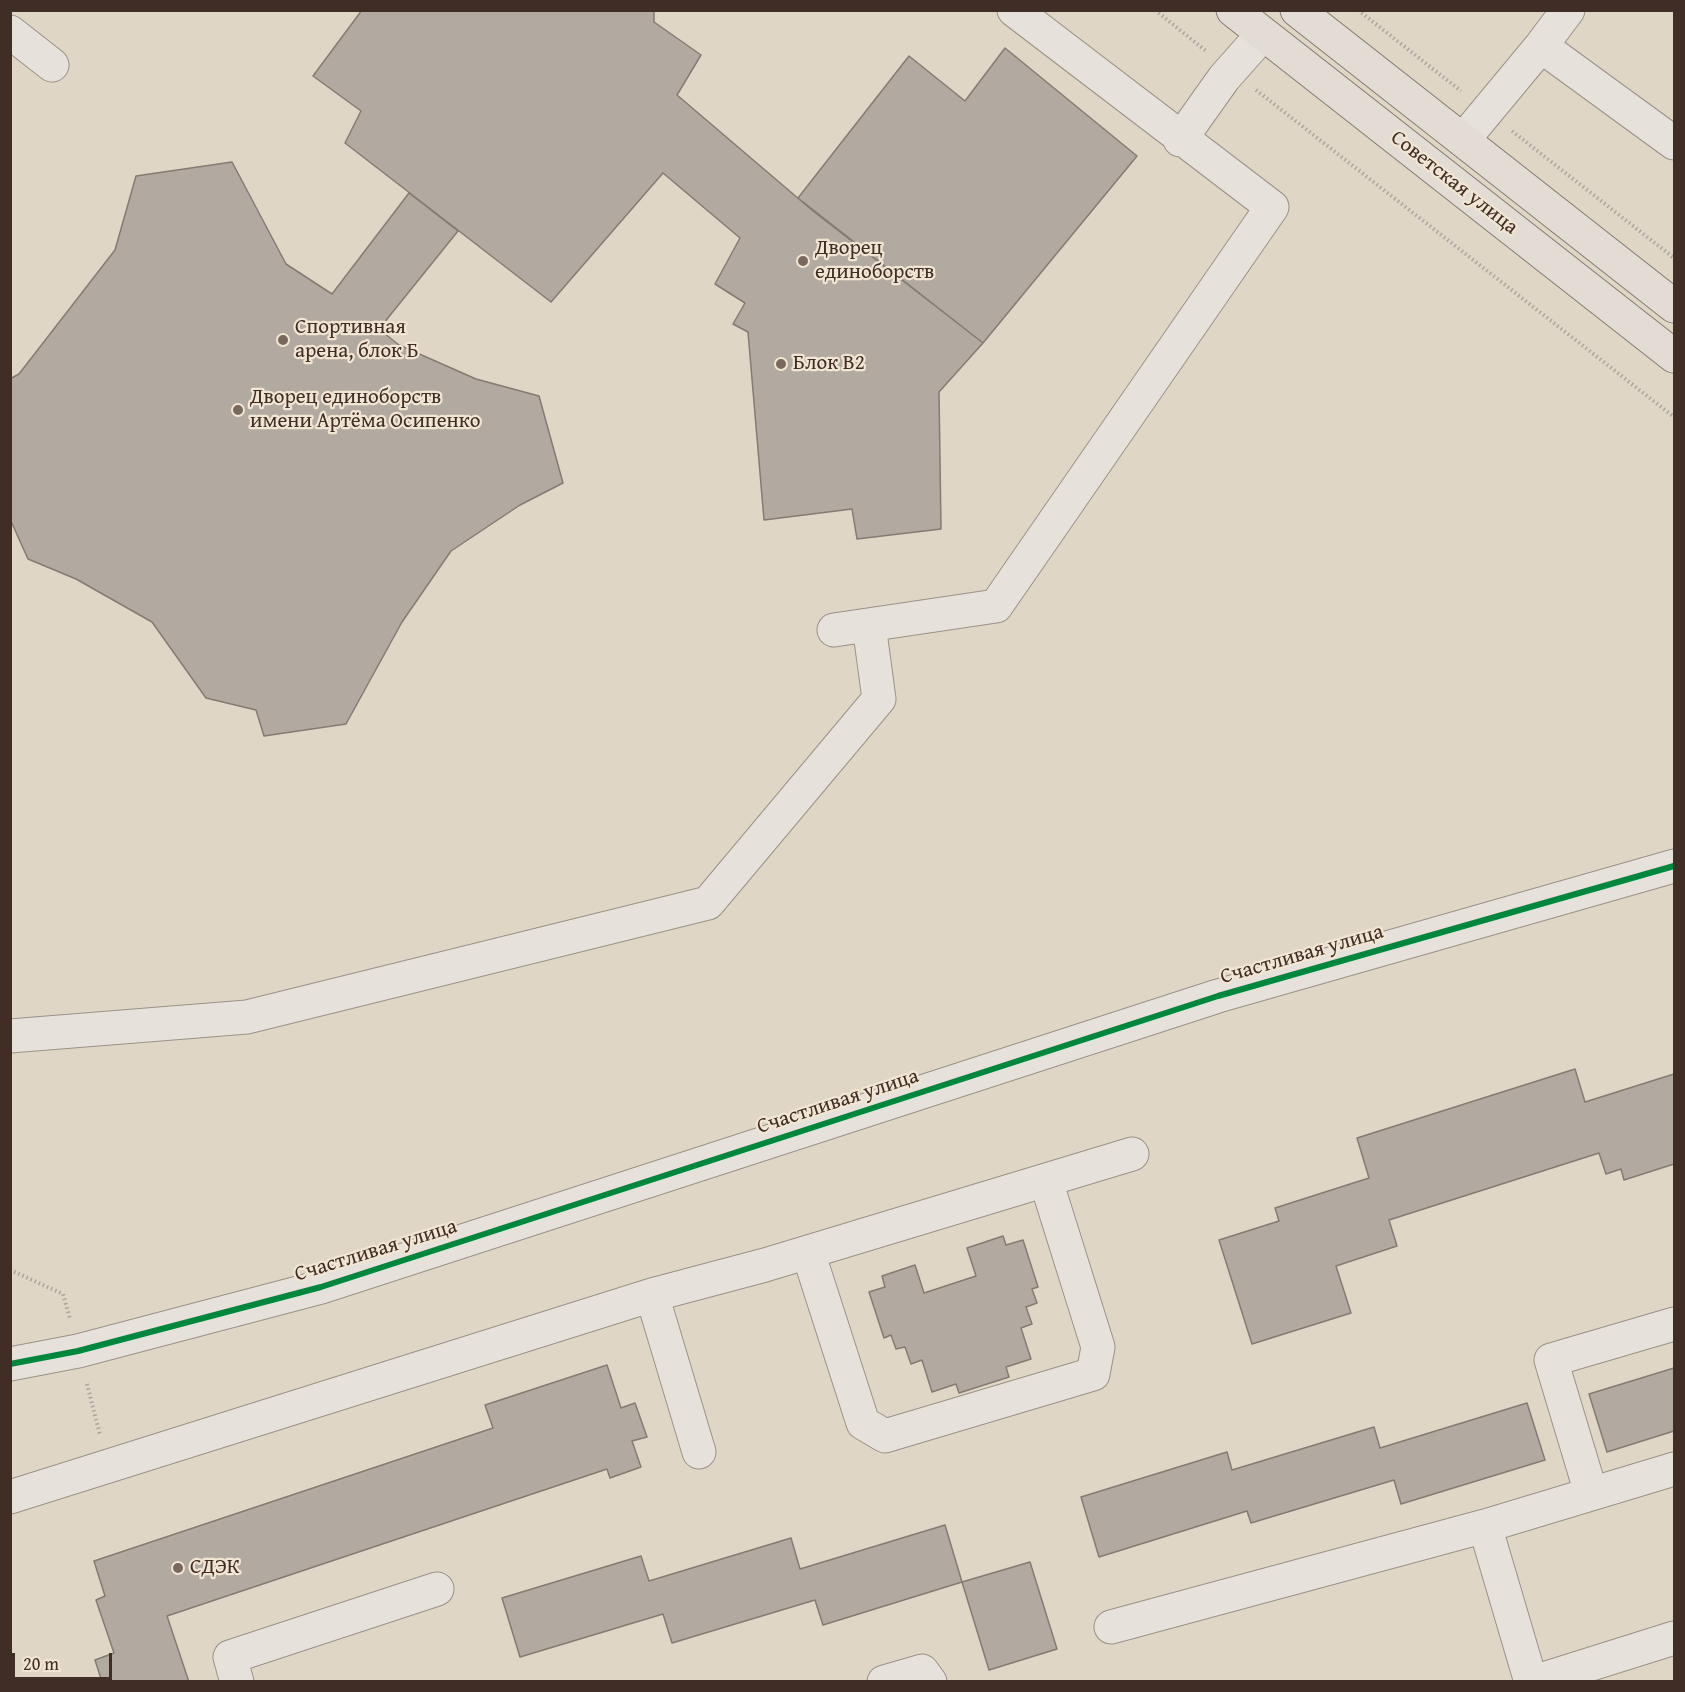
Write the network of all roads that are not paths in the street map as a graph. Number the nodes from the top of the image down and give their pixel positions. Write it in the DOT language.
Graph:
graph roads {
  1 [pos="1014,10"];
  2 [pos="1233,10"];
  3 [pos="1297,10"];
  4 [pos="1568,10"];
  5 [pos="10,32"];
  6 [pos="1263,34"];
  7 [pos="1541,46"];
  8 [pos="52,64"];
  9 [pos="1180,140"];
  10 [pos="1463,140"];
  11 [pos="1674,143"];
  12 [pos="1674,306"];
  13 [pos="1674,356"];
  14 [pos="869,625"];
  15 [pos="834,630"];
  16 [pos="1674,866"];
  17 [pos="10,1035"];
  18 [pos="1132,1154"];
  19 [pos="1046,1181"];
  20 [pos="808,1252"];
  21 [pos="652,1295"];
  22 [pos="1674,1324"];
  23 [pos="10,1364"];
  24 [pos="699,1452"];
  25 [pos="1674,1469"];
  26 [pos="1591,1493"];
  27 [pos="10,1497"];
  28 [pos="1485,1526"];
  29 [pos="437,1589"];
  30 [pos="1111,1627"];
  31 [pos="1674,1638"];
  32 [pos="237,1682"];
  33 [pos="884,1682"];
  34 [pos="930,1682"];
  35 [pos="1533,1682"];
  1 -- 9 [label="street"];
  2 -- 6 [label="main road, Советская улица"];
  3 -- 10 [label="main road, Советская улица"];
  4 -- 7 [label="street"];
  5 -- 8 [label="street"];
  6 -- 9 [label="street"];
  6 -- 13 [label="main road, Советская улица"];
  7 -- 10 [label="street"];
  7 -- 11 [label="street"];
  9 -- 14 [label="street"];
  10 -- 12 [label="main road, Советская улица"];
  14 -- 15 [label="street"];
  14 -- 17 [label="street"];
  16 -- 23 [label="street, Счастливая улица"];
  18 -- 19 [label="street"];
  19 -- 20 [label="street"];
  19 -- 20 [label="street"];
  20 -- 21 [label="street"];
  21 -- 24 [label="street"];
  21 -- 27 [label="street"];
  22 -- 26 [label="street"];
  25 -- 26 [label="street"];
  26 -- 28 [label="street"];
  28 -- 30 [label="street"];
  28 -- 35 [label="street"];
  29 -- 32 [label="street"];
  31 -- 35 [label="street"];
  33 -- 34 [label="street"];
}
